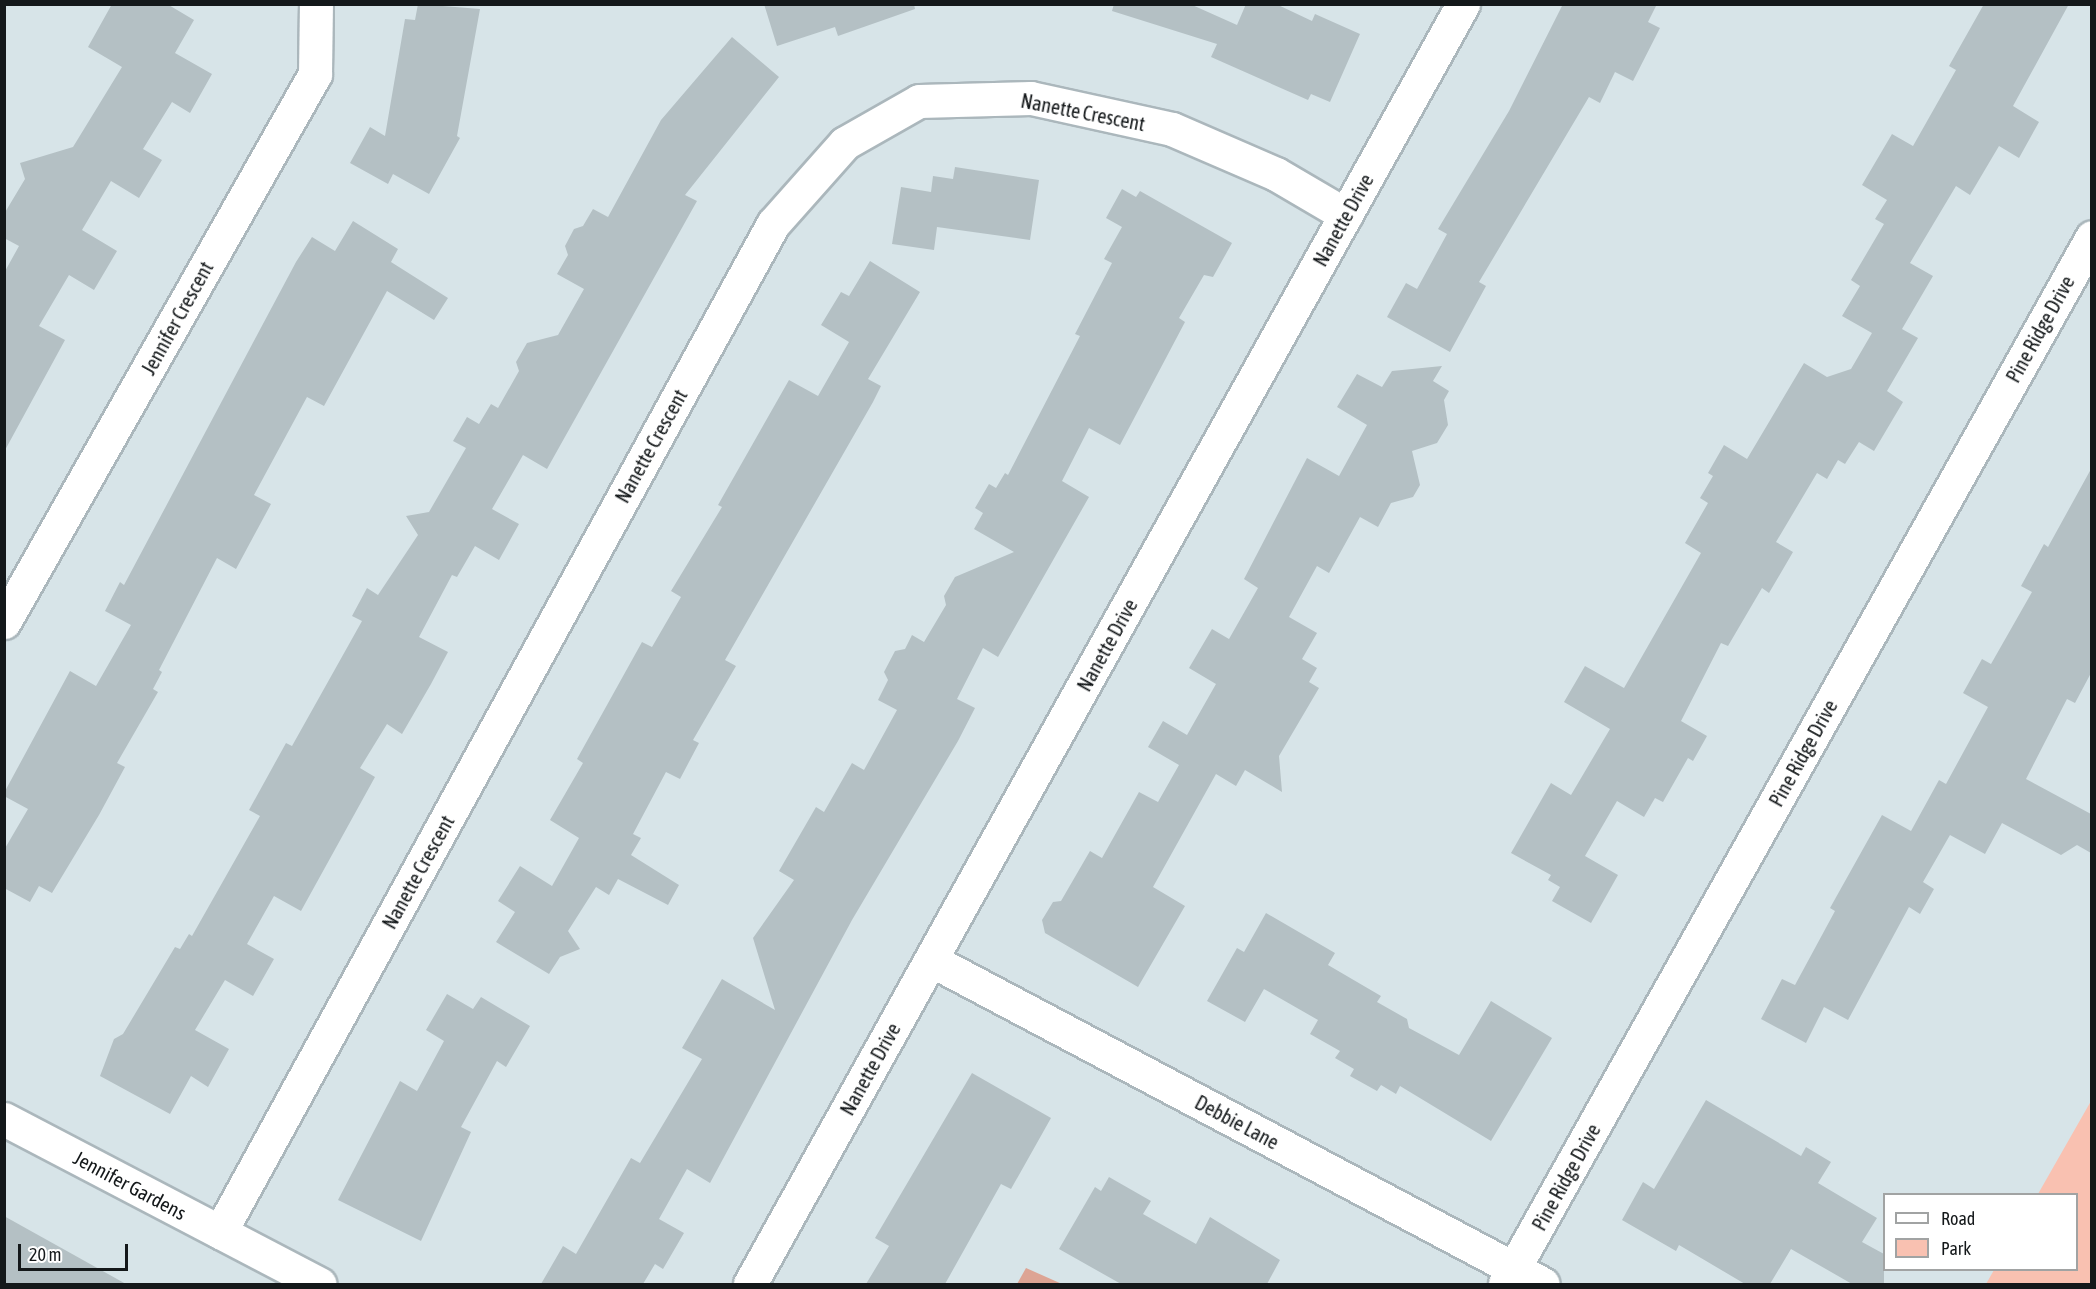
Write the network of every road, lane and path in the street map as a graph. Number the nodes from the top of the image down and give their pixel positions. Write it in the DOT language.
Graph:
graph roads {
  1 [pos="316,4"];
  2 [pos="1463,4"];
  3 [pos="1346,215"];
  4 [pos="2091,237"];
  5 [pos="4,622"];
  6 [pos="932,960"];
  7 [pos="4,1119"];
  8 [pos="220,1232"];
  9 [pos="1510,1277"];
  10 [pos="319,1284"];
  11 [pos="750,1284"];
  12 [pos="1543,1284"];
  1 -- 5 [label="street, Jennifer Crescent"];
  2 -- 3 [label="street, Nanette Drive"];
  3 -- 6 [label="street, Nanette Drive"];
  3 -- 8 [label="street, Nanette Crescent"];
  4 -- 9 [label="street, Pine Ridge Drive"];
  6 -- 9 [label="street, Debbie Lane"];
  6 -- 11 [label="street, Nanette Drive"];
  7 -- 8 [label="street, Jennifer Gardens"];
  8 -- 10 [label="street, Jennifer Gardens"];
  9 -- 12 [label="street, Debbie Lane"];
}
